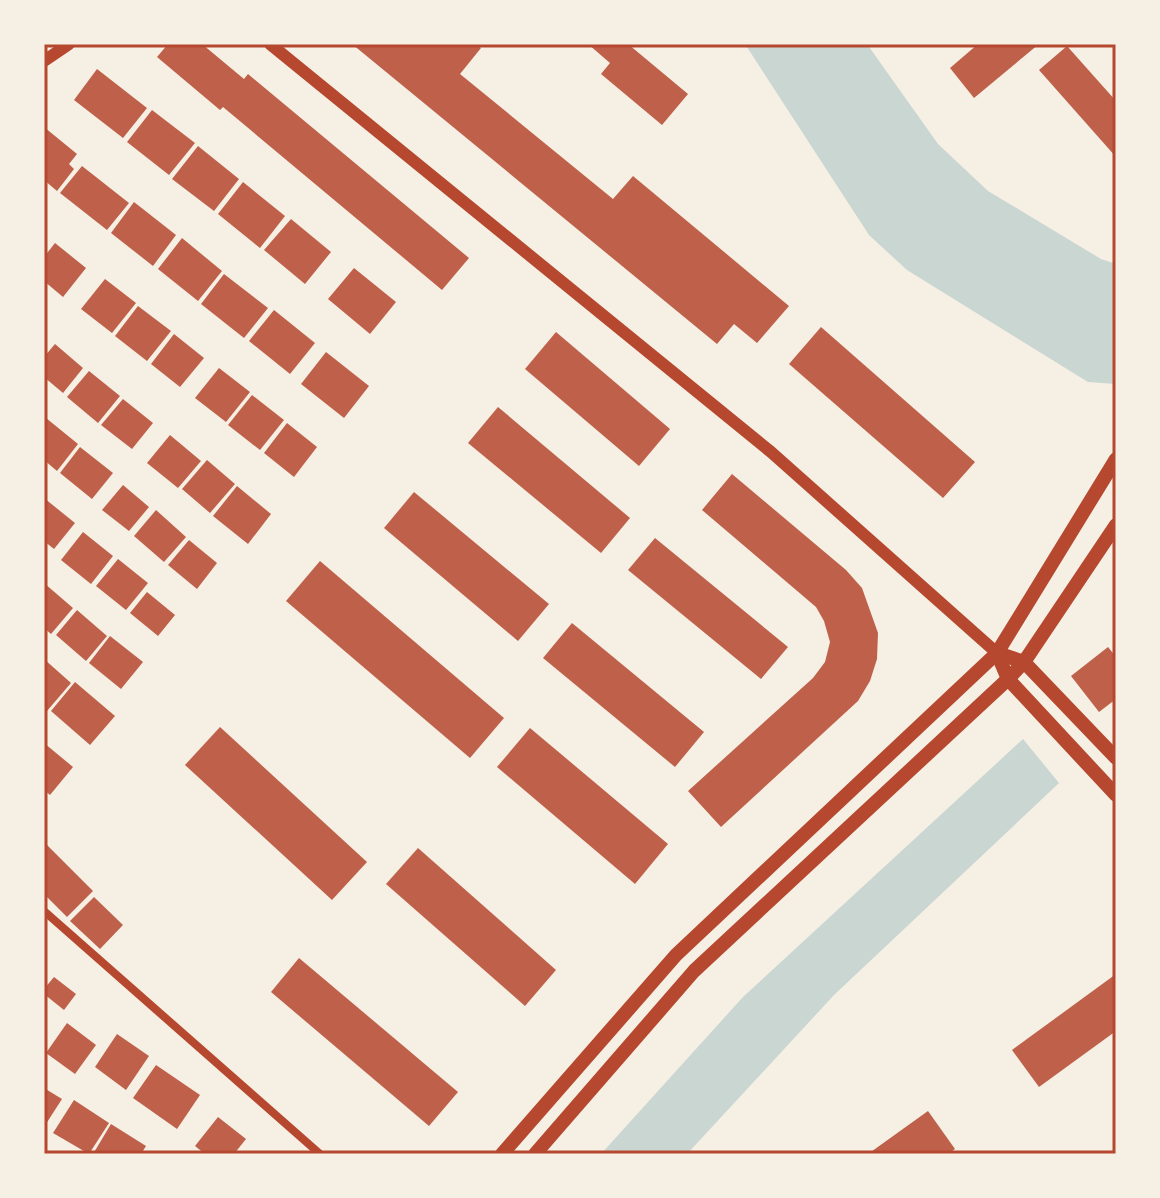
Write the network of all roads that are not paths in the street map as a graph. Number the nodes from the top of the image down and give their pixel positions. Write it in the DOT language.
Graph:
graph roads {
  1 [pos="69,44"];
  2 [pos="270,44"];
  3 [pos="44,61"];
  4 [pos="1116,459"];
  5 [pos="1116,525"];
  6 [pos="997,653"];
  7 [pos="1024,662"];
  8 [pos="1008,679"];
  9 [pos="1116,758"];
  10 [pos="1116,795"];
  11 [pos="44,911"];
  12 [pos="320,1154"];
  13 [pos="502,1154"];
  14 [pos="535,1154"];
  1 -- 3 [label="street"];
  2 -- 6 [label="street"];
  4 -- 6 [label="main road"];
  5 -- 7 [label="main road"];
  6 -- 7 [label="main road"];
  6 -- 8 [label="main road"];
  6 -- 13 [label="main road"];
  7 -- 8 [label="main road"];
  7 -- 9 [label="main road"];
  8 -- 10 [label="main road"];
  8 -- 14 [label="main road"];
  11 -- 12 [label="street"];
}
